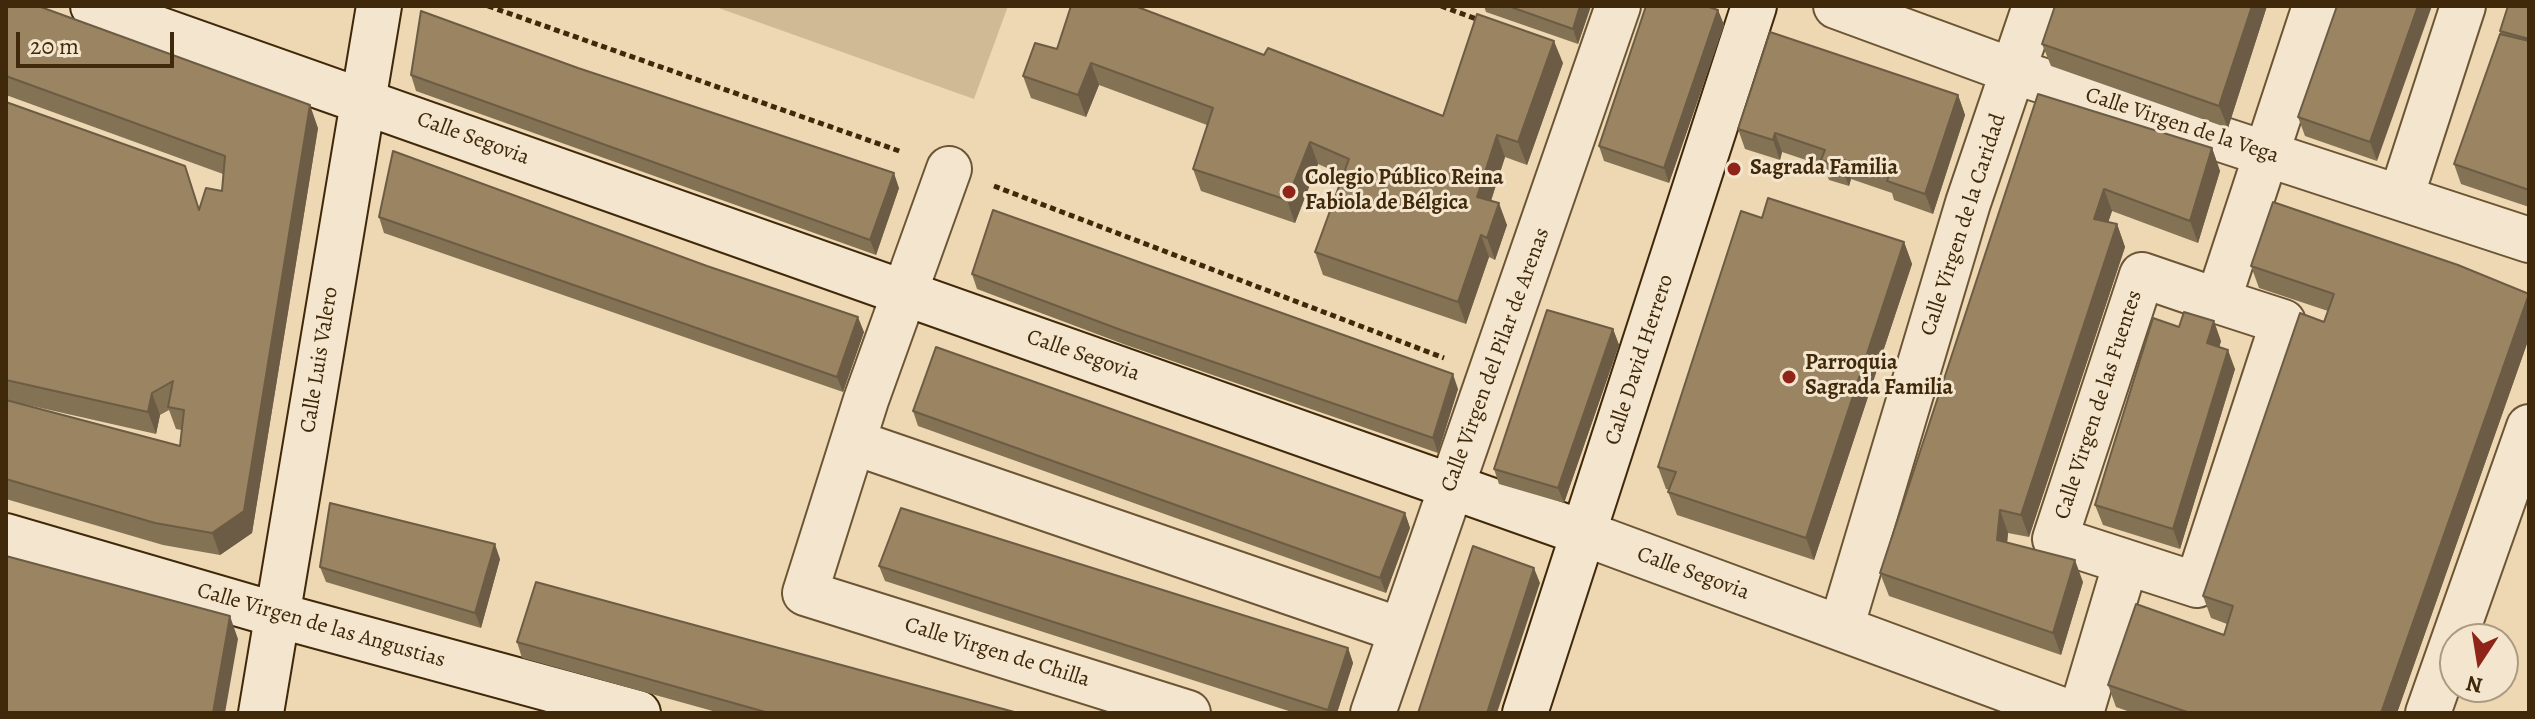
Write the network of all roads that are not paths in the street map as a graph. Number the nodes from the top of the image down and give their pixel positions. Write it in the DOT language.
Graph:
graph roads {
  1 [pos="93,6"];
  2 [pos="379,6"];
  3 [pos="1618,6"];
  4 [pos="1754,6"];
  5 [pos="1836,6"];
  6 [pos="2035,6"];
  7 [pos="2315,6"];
  8 [pos="2463,6"];
  9 [pos="2013,71"];
  10 [pos="363,99"];
  11 [pos="2266,154"];
  12 [pos="949,169"];
  13 [pos="2401,197"];
  14 [pos="2529,240"];
  15 [pos="906,295"];
  16 [pos="2218,301"];
  17 [pos="2529,427"];
  18 [pos="853,442"];
  19 [pos="1451,484"];
  20 [pos="1583,533"];
  21 [pos="6,536"];
  22 [pos="2126,562"];
  23 [pos="277,615"];
  24 [pos="1841,628"];
  25 [pos="1400,630"];
  26 [pos="261,713"];
  27 [pos="638,713"];
  28 [pos="1188,713"];
  29 [pos="1373,713"];
  30 [pos="1525,713"];
  31 [pos="2070,713"];
  32 [pos="2081,713"];
  33 [pos="2428,713"];
  1 -- 10 [label="street, Calle Segovia"];
  2 -- 10 [label="street, Calle Luis Valero"];
  3 -- 19 [label="street, Calle Virgen del Pilar de Arenas"];
  4 -- 20 [label="street, Calle David Herrero"];
  5 -- 9 [label="street, Calle Virgen de la Vega"];
  6 -- 9 [label="street, Calle Virgen de la Caridad"];
  7 -- 11 [label="street"];
  8 -- 13 [label="street"];
  9 -- 11 [label="street, Calle Virgen de la Vega"];
  9 -- 24 [label="street, Calle Virgen de la Caridad"];
  10 -- 15 [label="street, Calle Segovia"];
  10 -- 23 [label="street, Calle Luis Valero"];
  11 -- 13 [label="street, Calle Virgen de la Vega"];
  11 -- 16 [label="street"];
  12 -- 15 [label="street"];
  13 -- 14 [label="street, Calle Virgen de la Vega"];
  15 -- 18 [label="street"];
  15 -- 19 [label="street, Calle Segovia"];
  16 -- 22 [label="street, Calle Virgen de las Fuentes"];
  16 -- 22 [label="street, Calle Virgen de las Fuentes"];
  17 -- 33 [label="street"];
  18 -- 25 [label="street"];
  18 -- 28 [label="street, Calle Virgen de Chilla"];
  19 -- 20 [label="street, Calle Segovia"];
  19 -- 25 [label="street, Calle Virgen del Pilar de Arenas"];
  20 -- 24 [label="street, Calle Segovia"];
  20 -- 30 [label="street, Calle David Herrero"];
  21 -- 23 [label="street, Calle Virgen de las Angustias"];
  22 -- 32 [label="street"];
  23 -- 26 [label="street, Calle Luis Valero"];
  23 -- 27 [label="street, Calle Virgen de las Angustias"];
  24 -- 31 [label="street, Calle Segovia"];
  25 -- 29 [label="street, Calle Virgen del Pilar de Arenas"];
}
